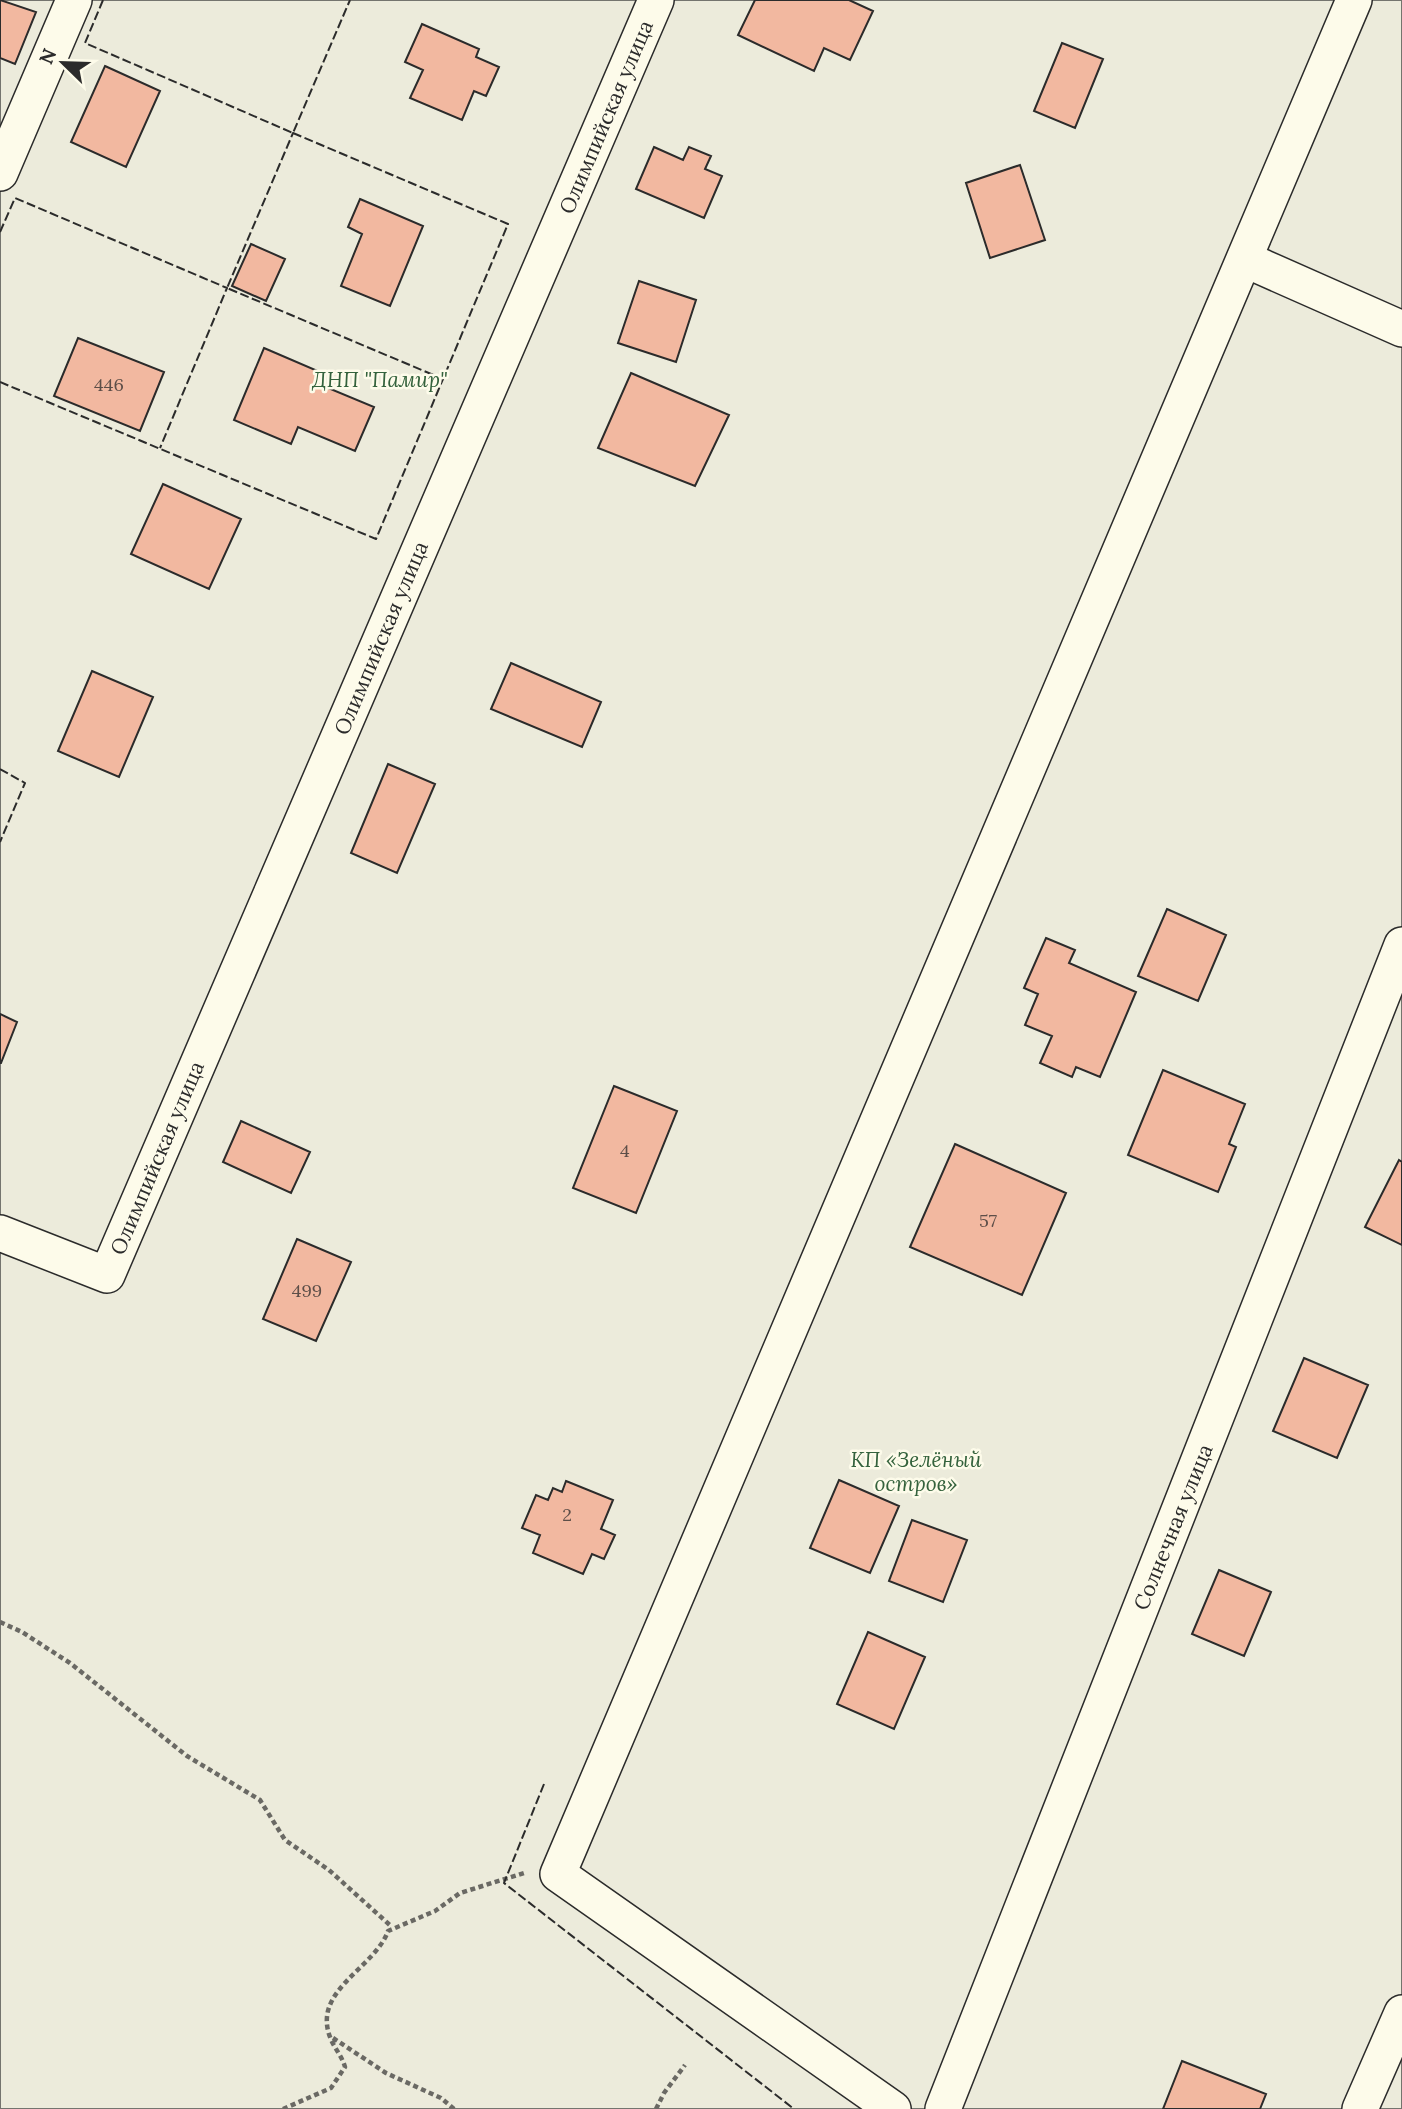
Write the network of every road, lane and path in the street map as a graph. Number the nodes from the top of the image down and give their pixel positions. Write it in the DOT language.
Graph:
graph roads {
  1 [pos="74,0"];
  2 [pos="656,0"];
  3 [pos="1354,0"];
  4 [pos="0,173"];
  5 [pos="1244,259"];
  6 [pos="1402,329"];
  7 [pos="1402,945"];
  8 [pos="0,1233"];
  9 [pos="0,1622"];
  10 [pos="562,1878"];
  11 [pos="392,1927"];
  12 [pos="1402,2013"];
  13 [pos="329,2036"];
  14 [pos="685,2065"];
  15 [pos="283,2109"];
  16 [pos="454,2109"];
  17 [pos="656,2109"];
  18 [pos="893,2109"];
  19 [pos="943,2109"];
  20 [pos="1360,2109"];
  1 -- 4 [label="street"];
  2 -- 8 [label="street, Олимпийская улица"];
  3 -- 5 [label="street"];
  5 -- 6 [label="street"];
  5 -- 10 [label="street"];
  7 -- 19 [label="street, Солнечная улица"];
  9 -- 11 [label="path"];
  10 -- 11 [label="path"];
  10 -- 18 [label="street"];
  11 -- 13 [label="path"];
  12 -- 20 [label="street"];
  13 -- 15 [label="path"];
  13 -- 16 [label="path"];
  14 -- 17 [label="path"];
}
